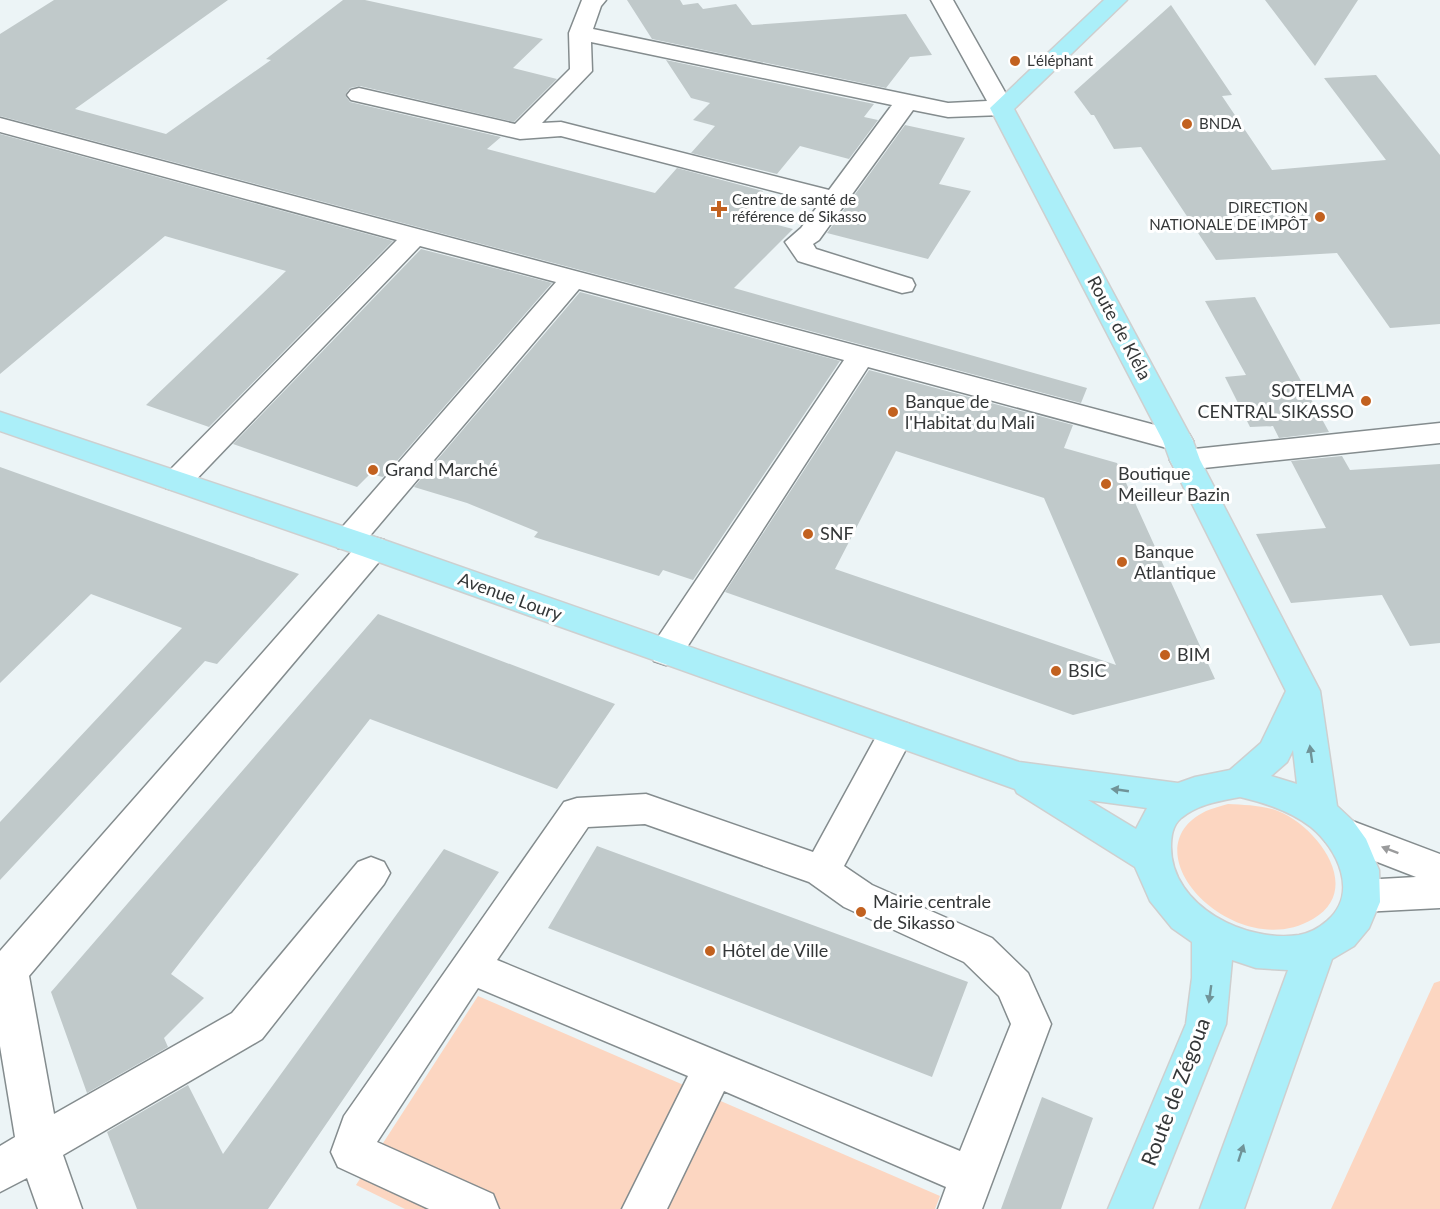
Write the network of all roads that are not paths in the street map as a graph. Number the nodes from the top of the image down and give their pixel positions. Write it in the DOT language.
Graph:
graph roads {
  1 [pos="942,0"];
  2 [pos="1116,0"];
  3 [pos="589,1"];
  4 [pos="580,33"];
  5 [pos="358,95"];
  6 [pos="907,101"];
  7 [pos="1002,108"];
  8 [pos="0,125"];
  9 [pos="520,132"];
  10 [pos="836,199"];
  11 [pos="414,237"];
  12 [pos="573,279"];
  13 [pos="902,285"];
  14 [pos="861,356"];
  15 [pos="0,421"];
  16 [pos="1440,433"];
  17 [pos="1182,451"];
  18 [pos="177,481"];
  19 [pos="361,544"];
  20 [pos="666,652"];
  21 [pos="1303,691"];
  22 [pos="896,734"];
  23 [pos="1018,776"];
  24 [pos="1240,783"];
  25 [pos="1178,798"];
  26 [pos="1329,821"];
  27 [pos="1151,857"];
  28 [pos="1440,870"];
  29 [pos="822,871"];
  30 [pos="371,873"];
  31 [pos="1440,892"];
  32 [pos="1362,897"];
  33 [pos="1212,936"];
  34 [pos="1316,949"];
  35 [pos="471,967"];
  36 [pos="4,970"];
  37 [pos="714,1067"];
  38 [pos="38,1146"];
  39 [pos="0,1171"];
  40 [pos="966,1193"];
  41 [pos="60,1209"];
  42 [pos="477,1209"];
  43 [pos="644,1209"];
  44 [pos="1131,1209"];
  45 [pos="1222,1209"];
  1 -- 7 [label="street"];
  2 -- 7 [label="main road"];
  3 -- 4 [label="street"];
  4 -- 6 [label="street"];
  4 -- 9 [label="street"];
  5 -- 9 [label="street"];
  6 -- 7 [label="street"];
  6 -- 10 [label="street"];
  7 -- 17 [label="main road, Route de Kléla"];
  8 -- 11 [label="street"];
  9 -- 10 [label="street"];
  10 -- 13 [label="street"];
  11 -- 12 [label="street"];
  11 -- 18 [label="street"];
  12 -- 14 [label="street"];
  12 -- 19 [label="street"];
  14 -- 17 [label="street"];
  14 -- 20 [label="street"];
  15 -- 18 [label="main road, Avenue Loury"];
  16 -- 17 [label="street"];
  17 -- 21 [label="main road, Route de Kléla"];
  18 -- 19 [label="main road, Avenue Loury"];
  19 -- 20 [label="main road, Avenue Loury"];
  19 -- 36 [label="street"];
  20 -- 22 [label="main road, Avenue Loury"];
  21 -- 24 [label="main road"];
  26 -- 21 [label="main road, Route de Kléla, one-way"];
  22 -- 23 [label="main road, Avenue Loury"];
  22 -- 29 [label="street"];
  25 -- 23 [label="main road, one-way"];
  23 -- 27 [label="main road"];
  24 -- 25 [label="main road"];
  24 -- 26 [label="main road"];
  25 -- 27 [label="main road"];
  28 -- 26 [label="street, one-way"];
  26 -- 32 [label="main road"];
  27 -- 33 [label="main road"];
  29 -- 35 [label="street"];
  29 -- 40 [label="street"];
  30 -- 38 [label="street"];
  31 -- 32 [label="street"];
  32 -- 34 [label="main road"];
  33 -- 34 [label="main road"];
  33 -- 44 [label="main road, Route de Zégoua, one-way"];
  45 -- 34 [label="main road, one-way"];
  35 -- 37 [label="street"];
  35 -- 42 [label="street"];
  36 -- 38 [label="street"];
  37 -- 40 [label="street"];
  37 -- 43 [label="street"];
  38 -- 39 [label="street"];
  38 -- 41 [label="street"];
}
